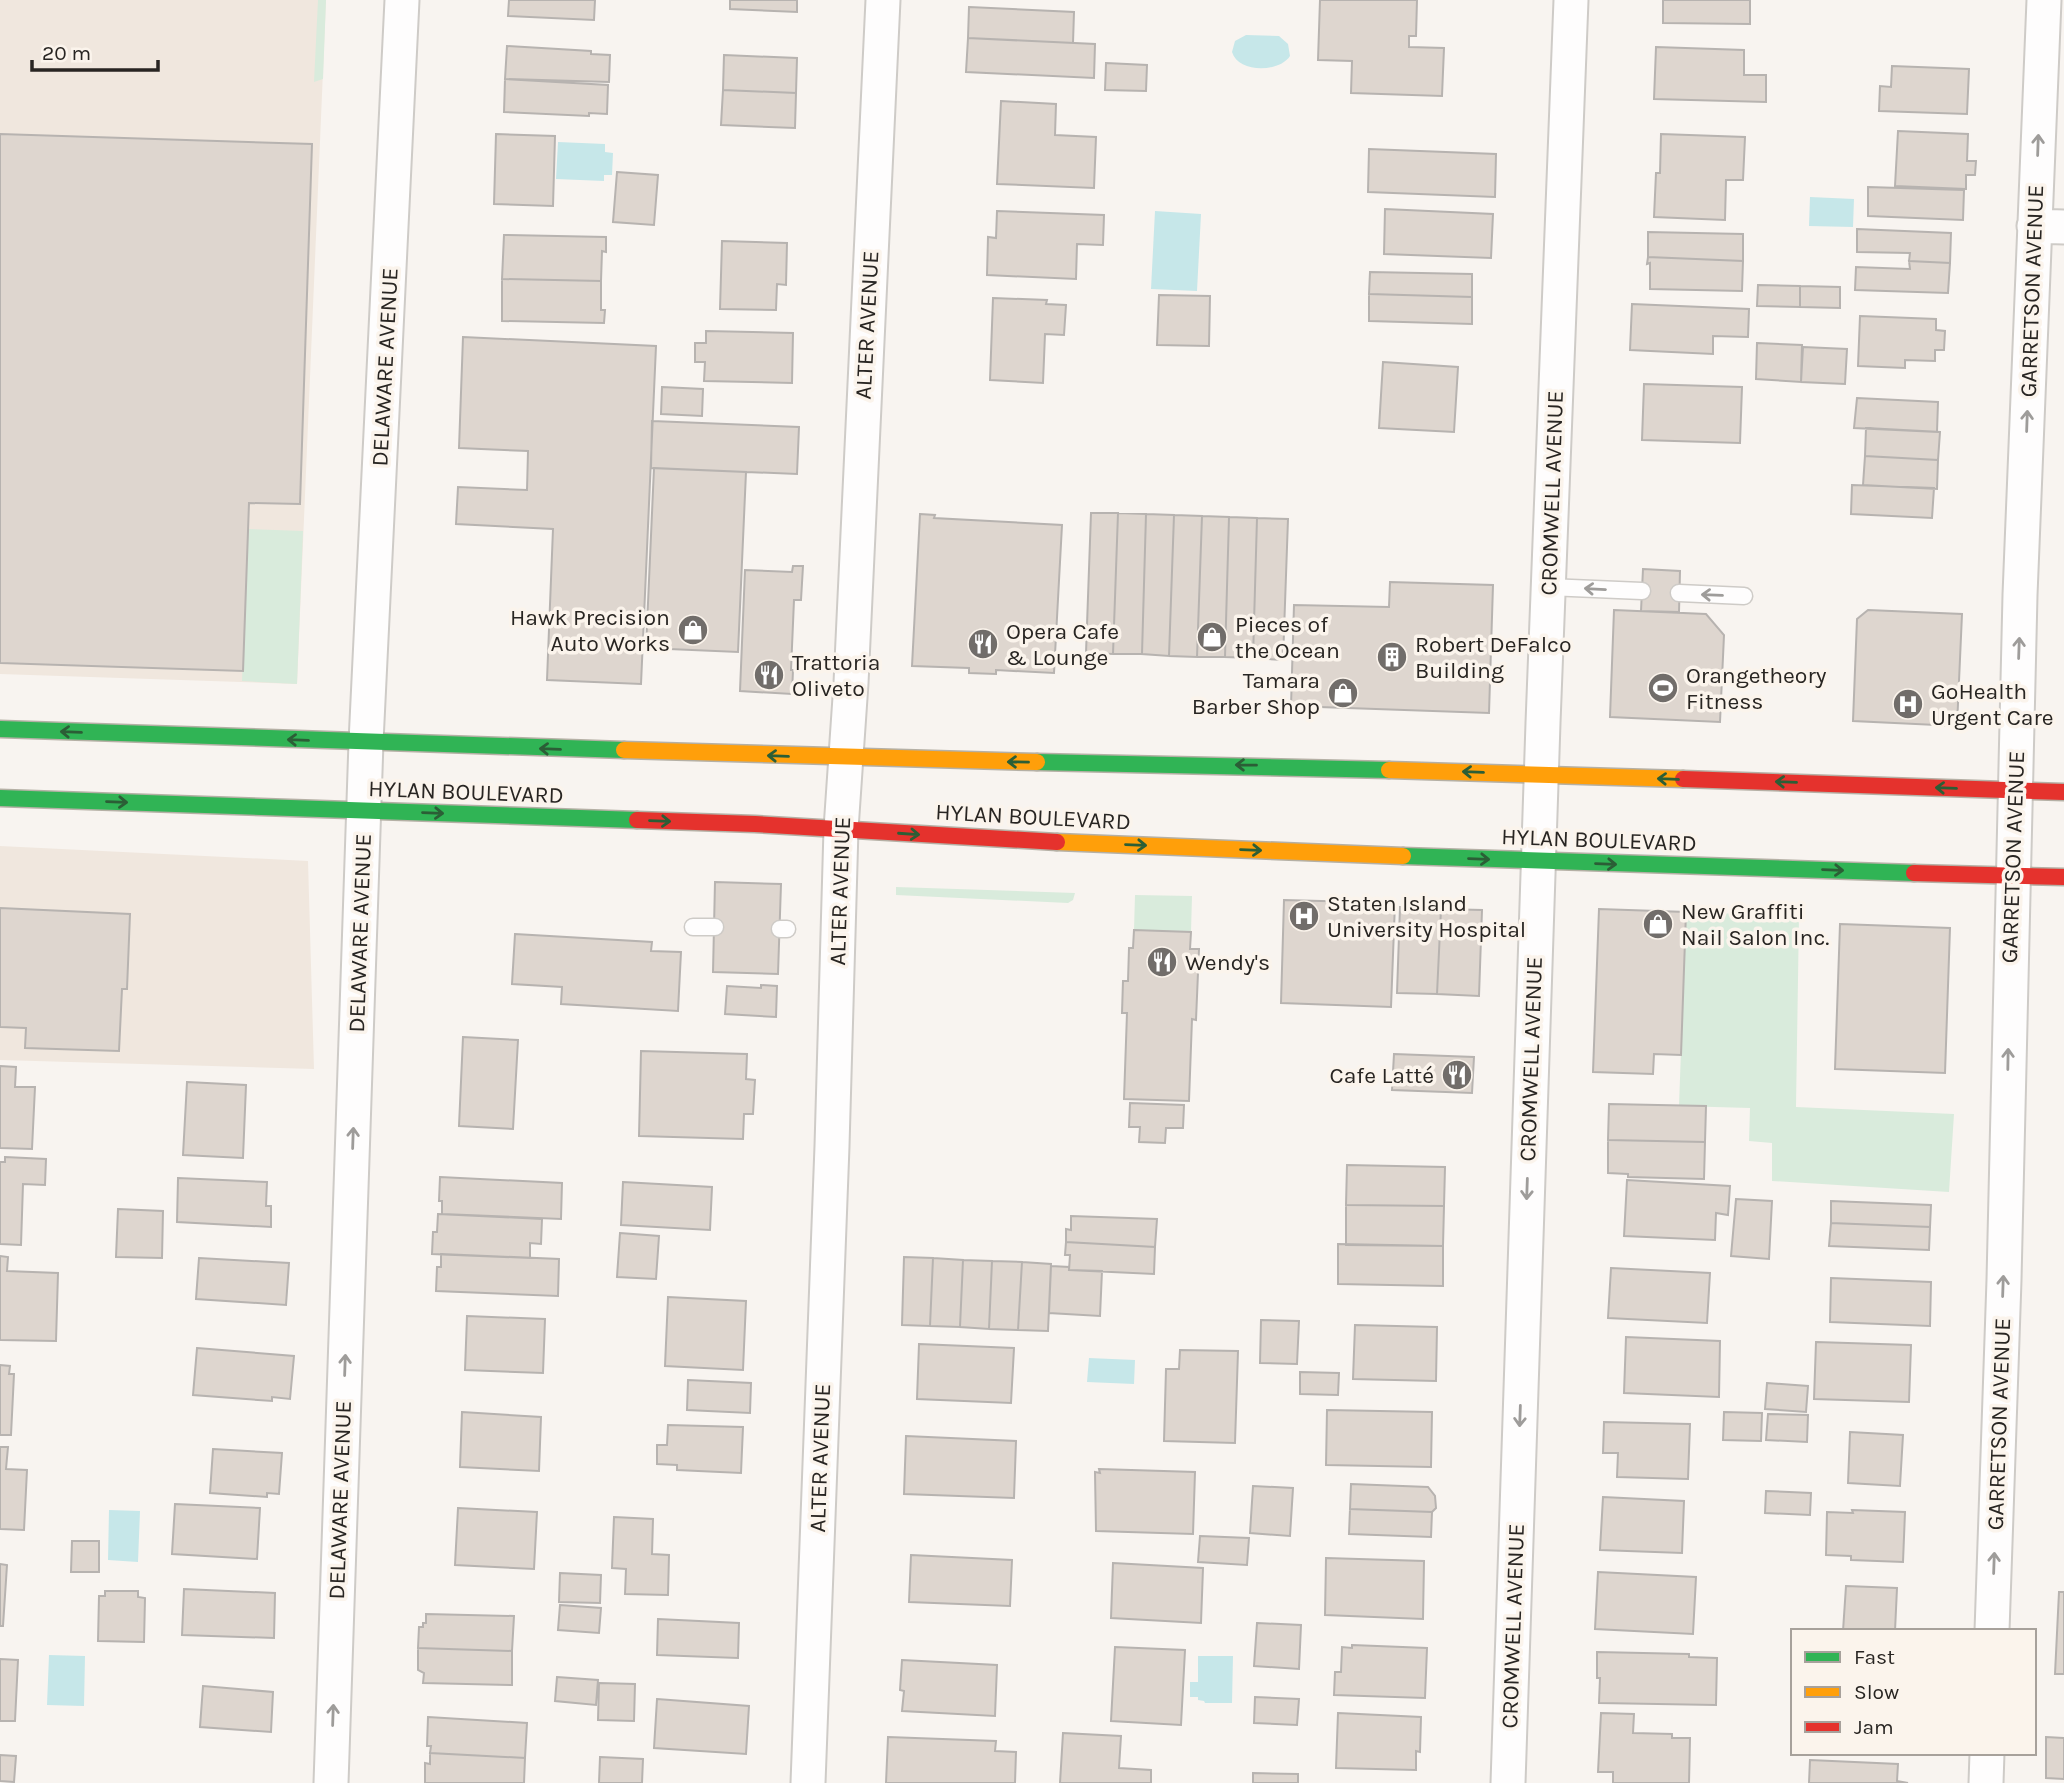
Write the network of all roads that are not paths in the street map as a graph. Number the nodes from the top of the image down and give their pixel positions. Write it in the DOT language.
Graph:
graph roads {
  1 [pos="402,0"];
  2 [pos="884,0"];
  3 [pos="1571,0"];
  4 [pos="2044,0"];
  5 [pos="2049,227"];
  6 [pos="1548,587"];
  7 [pos="1642,592"];
  8 [pos="1679,593"];
  9 [pos="1744,596"];
  10 [pos="0,729"];
  11 [pos="366,742"];
  12 [pos="846,758"];
  13 [pos="1541,775"];
  14 [pos="2014,790"];
  15 [pos="2064,792"];
  16 [pos="0,798"];
  17 [pos="364,811"];
  18 [pos="841,829"];
  19 [pos="1538,862"];
  20 [pos="2012,875"];
  21 [pos="2064,877"];
  22 [pos="693,927"];
  23 [pos="715,927"];
  24 [pos="1992,1629"];
  25 [pos="1987,1755"];
  26 [pos="331,1783"];
  27 [pos="808,1783"];
  28 [pos="1508,1783"];
  29 [pos="1986,1783"];
  1 -- 11 [label="street, DELAWARE AVENUE"];
  2 -- 12 [label="street, ALTER AVENUE"];
  3 -- 6 [label="street, CROMWELL AVENUE"];
  5 -- 4 [label="street, GARRETSON AVENUE, one-way"];
  14 -- 5 [label="street, GARRETSON AVENUE, one-way"];
  7 -- 6 [label="lane, one-way"];
  6 -- 13 [label="street, CROMWELL AVENUE"];
  9 -- 8 [label="lane, one-way"];
  11 -- 10 [label="main road, HYLAN BOULEVARD, one-way"];
  12 -- 11 [label="main road, HYLAN BOULEVARD, one-way"];
  11 -- 17 [label="street, DELAWARE AVENUE"];
  13 -- 12 [label="main road, HYLAN BOULEVARD, one-way"];
  12 -- 18 [label="street, ALTER AVENUE"];
  14 -- 13 [label="main road, HYLAN BOULEVARD, one-way"];
  13 -- 19 [label="street, CROMWELL AVENUE"];
  14 -- 15 [label="main road, HYLAN BOULEVARD"];
  14 -- 20 [label="street, GARRETSON AVENUE"];
  16 -- 17 [label="main road, HYLAN BOULEVARD, one-way"];
  17 -- 18 [label="main road, HYLAN BOULEVARD, one-way"];
  26 -- 17 [label="street, DELAWARE AVENUE, one-way"];
  18 -- 19 [label="main road, HYLAN BOULEVARD, one-way"];
  18 -- 27 [label="street, ALTER AVENUE"];
  19 -- 20 [label="main road, HYLAN BOULEVARD, one-way"];
  19 -- 28 [label="street, CROMWELL AVENUE, one-way"];
  20 -- 21 [label="main road, HYLAN BOULEVARD"];
  24 -- 20 [label="street, GARRETSON AVENUE, one-way"];
  22 -- 23 [label="lane"];
  25 -- 29 [label="street"];
}
